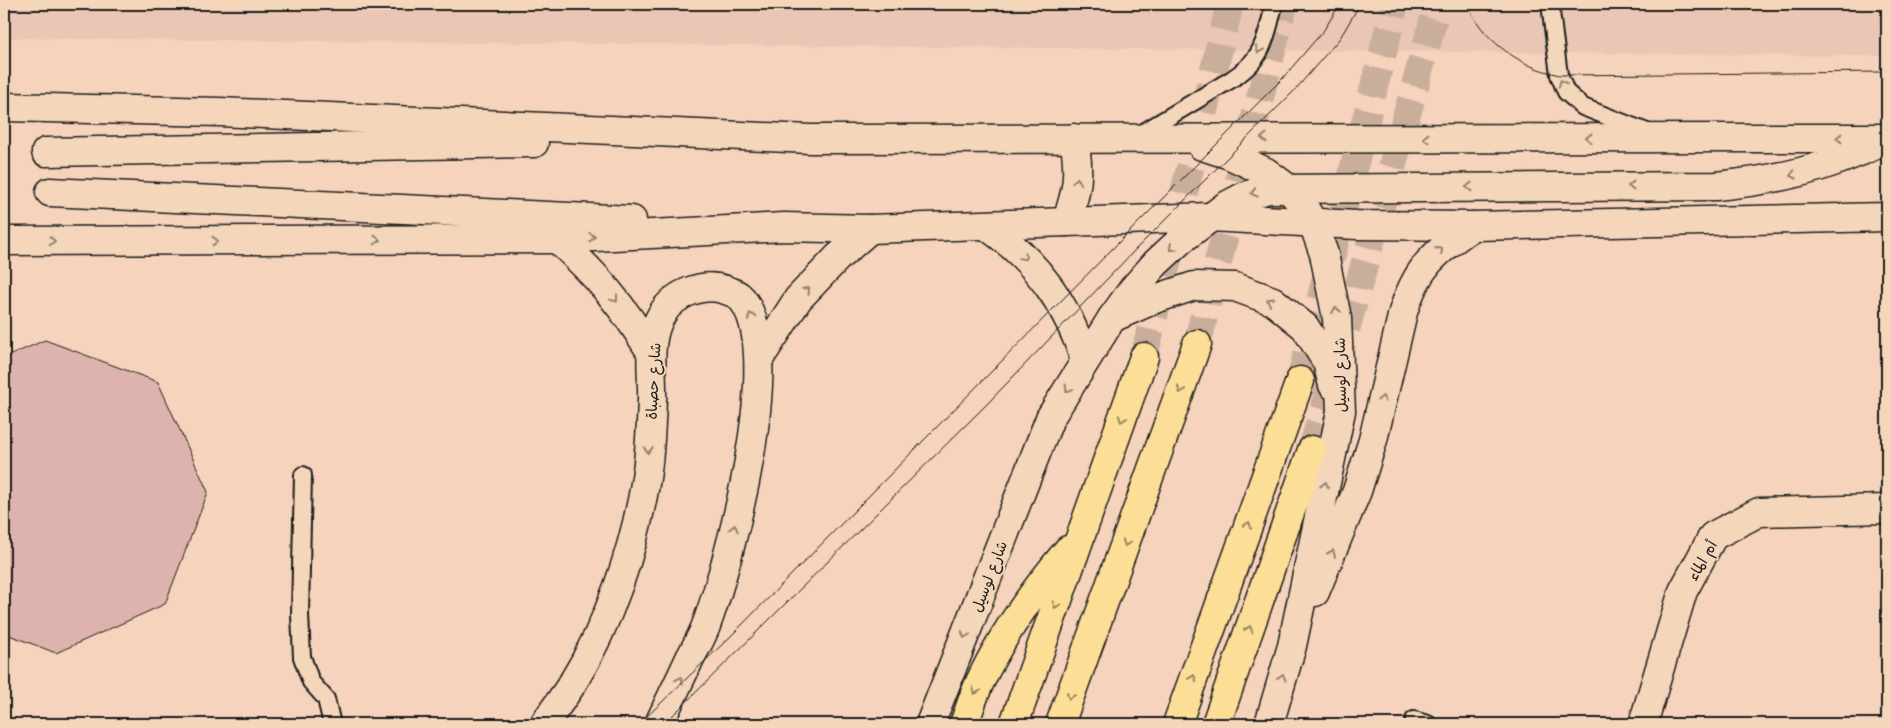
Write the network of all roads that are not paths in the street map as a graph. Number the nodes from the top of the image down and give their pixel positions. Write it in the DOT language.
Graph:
graph roads {
  1 [pos="1274,4"];
  2 [pos="1550,4"];
  3 [pos="4,107"];
  4 [pos="1074,138"];
  5 [pos="1132,138"];
  6 [pos="1663,138"];
  7 [pos="810,139"];
  8 [pos="1171,139"];
  9 [pos="1887,139"];
  10 [pos="46,152"];
  11 [pos="1289,189"];
  12 [pos="50,192"];
  13 [pos="1210,217"];
  14 [pos="1887,217"];
  15 [pos="1066,222"];
  16 [pos="1313,223"];
  17 [pos="987,226"];
  18 [pos="1473,226"];
  19 [pos="784,227"];
  20 [pos="870,229"];
  21 [pos="557,239"];
  22 [pos="4,241"];
  23 [pos="1112,318"];
  24 [pos="1197,344"];
  25 [pos="651,352"];
  26 [pos="1144,357"];
  27 [pos="759,359"];
  28 [pos="1085,360"];
  29 [pos="1300,381"];
  30 [pos="1341,411"];
  31 [pos="1312,450"];
  32 [pos="303,475"];
  33 [pos="1887,509"];
  34 [pos="1080,535"];
  35 [pos="1292,646"];
  36 [pos="332,724"];
  37 [pos="544,724"];
  38 [pos="658,724"];
  39 [pos="930,724"];
  40 [pos="964,724"];
  41 [pos="1014,724"];
  42 [pos="1060,724"];
  43 [pos="1177,724"];
  44 [pos="1216,724"];
  45 [pos="1269,724"];
  46 [pos="1643,724"];
  1 -- 5 [label="lane, one-way"];
  6 -- 2 [label="lane, one-way"];
  3 -- 7 [label="street"];
  4 -- 5 [label="street"];
  4 -- 7 [label="street"];
  15 -- 4 [label="street, one-way"];
  5 -- 8 [label="street"];
  6 -- 8 [label="street, one-way"];
  9 -- 6 [label="street, one-way"];
  7 -- 10 [label="street"];
  8 -- 11 [label="street, شارع لوسيل"];
  9 -- 11 [label="street, شارع لوسيل, one-way"];
  11 -- 13 [label="street, شارع لوسيل, one-way"];
  11 -- 16 [label="street, شارع لوسيل"];
  12 -- 19 [label="street"];
  13 -- 15 [label="street"];
  13 -- 16 [label="street"];
  13 -- 23 [label="street, شارع لوسيل, one-way"];
  14 -- 18 [label="street"];
  15 -- 17 [label="street"];
  16 -- 18 [label="street"];
  30 -- 16 [label="street, شارع لوسيل, one-way"];
  17 -- 20 [label="street"];
  17 -- 28 [label="street, one-way"];
  35 -- 18 [label="street, one-way"];
  19 -- 20 [label="street"];
  21 -- 19 [label="street, one-way"];
  27 -- 20 [label="street, one-way"];
  22 -- 21 [label="street, one-way"];
  21 -- 25 [label="street, one-way"];
  23 -- 28 [label="street, شارع لوسيل"];
  30 -- 23 [label="street, one-way"];
  24 -- 42 [label="highway, one-way"];
  27 -- 25 [label="street, شارع حصباة, one-way"];
  25 -- 37 [label="street, شارع حصباة, one-way"];
  26 -- 34 [label="highway, one-way"];
  38 -- 27 [label="street, شارع حصباة, one-way"];
  28 -- 39 [label="street, شارع لوسيل, one-way"];
  43 -- 29 [label="highway, one-way"];
  35 -- 30 [label="street, شارع لوسيل, one-way"];
  44 -- 31 [label="highway, one-way"];
  32 -- 36 [label="lane"];
  33 -- 46 [label="street, أم الماء"];
  34 -- 40 [label="highway, one-way"];
  34 -- 41 [label="highway, one-way"];
  45 -- 35 [label="street, شارع لوسيل, one-way"];
}
